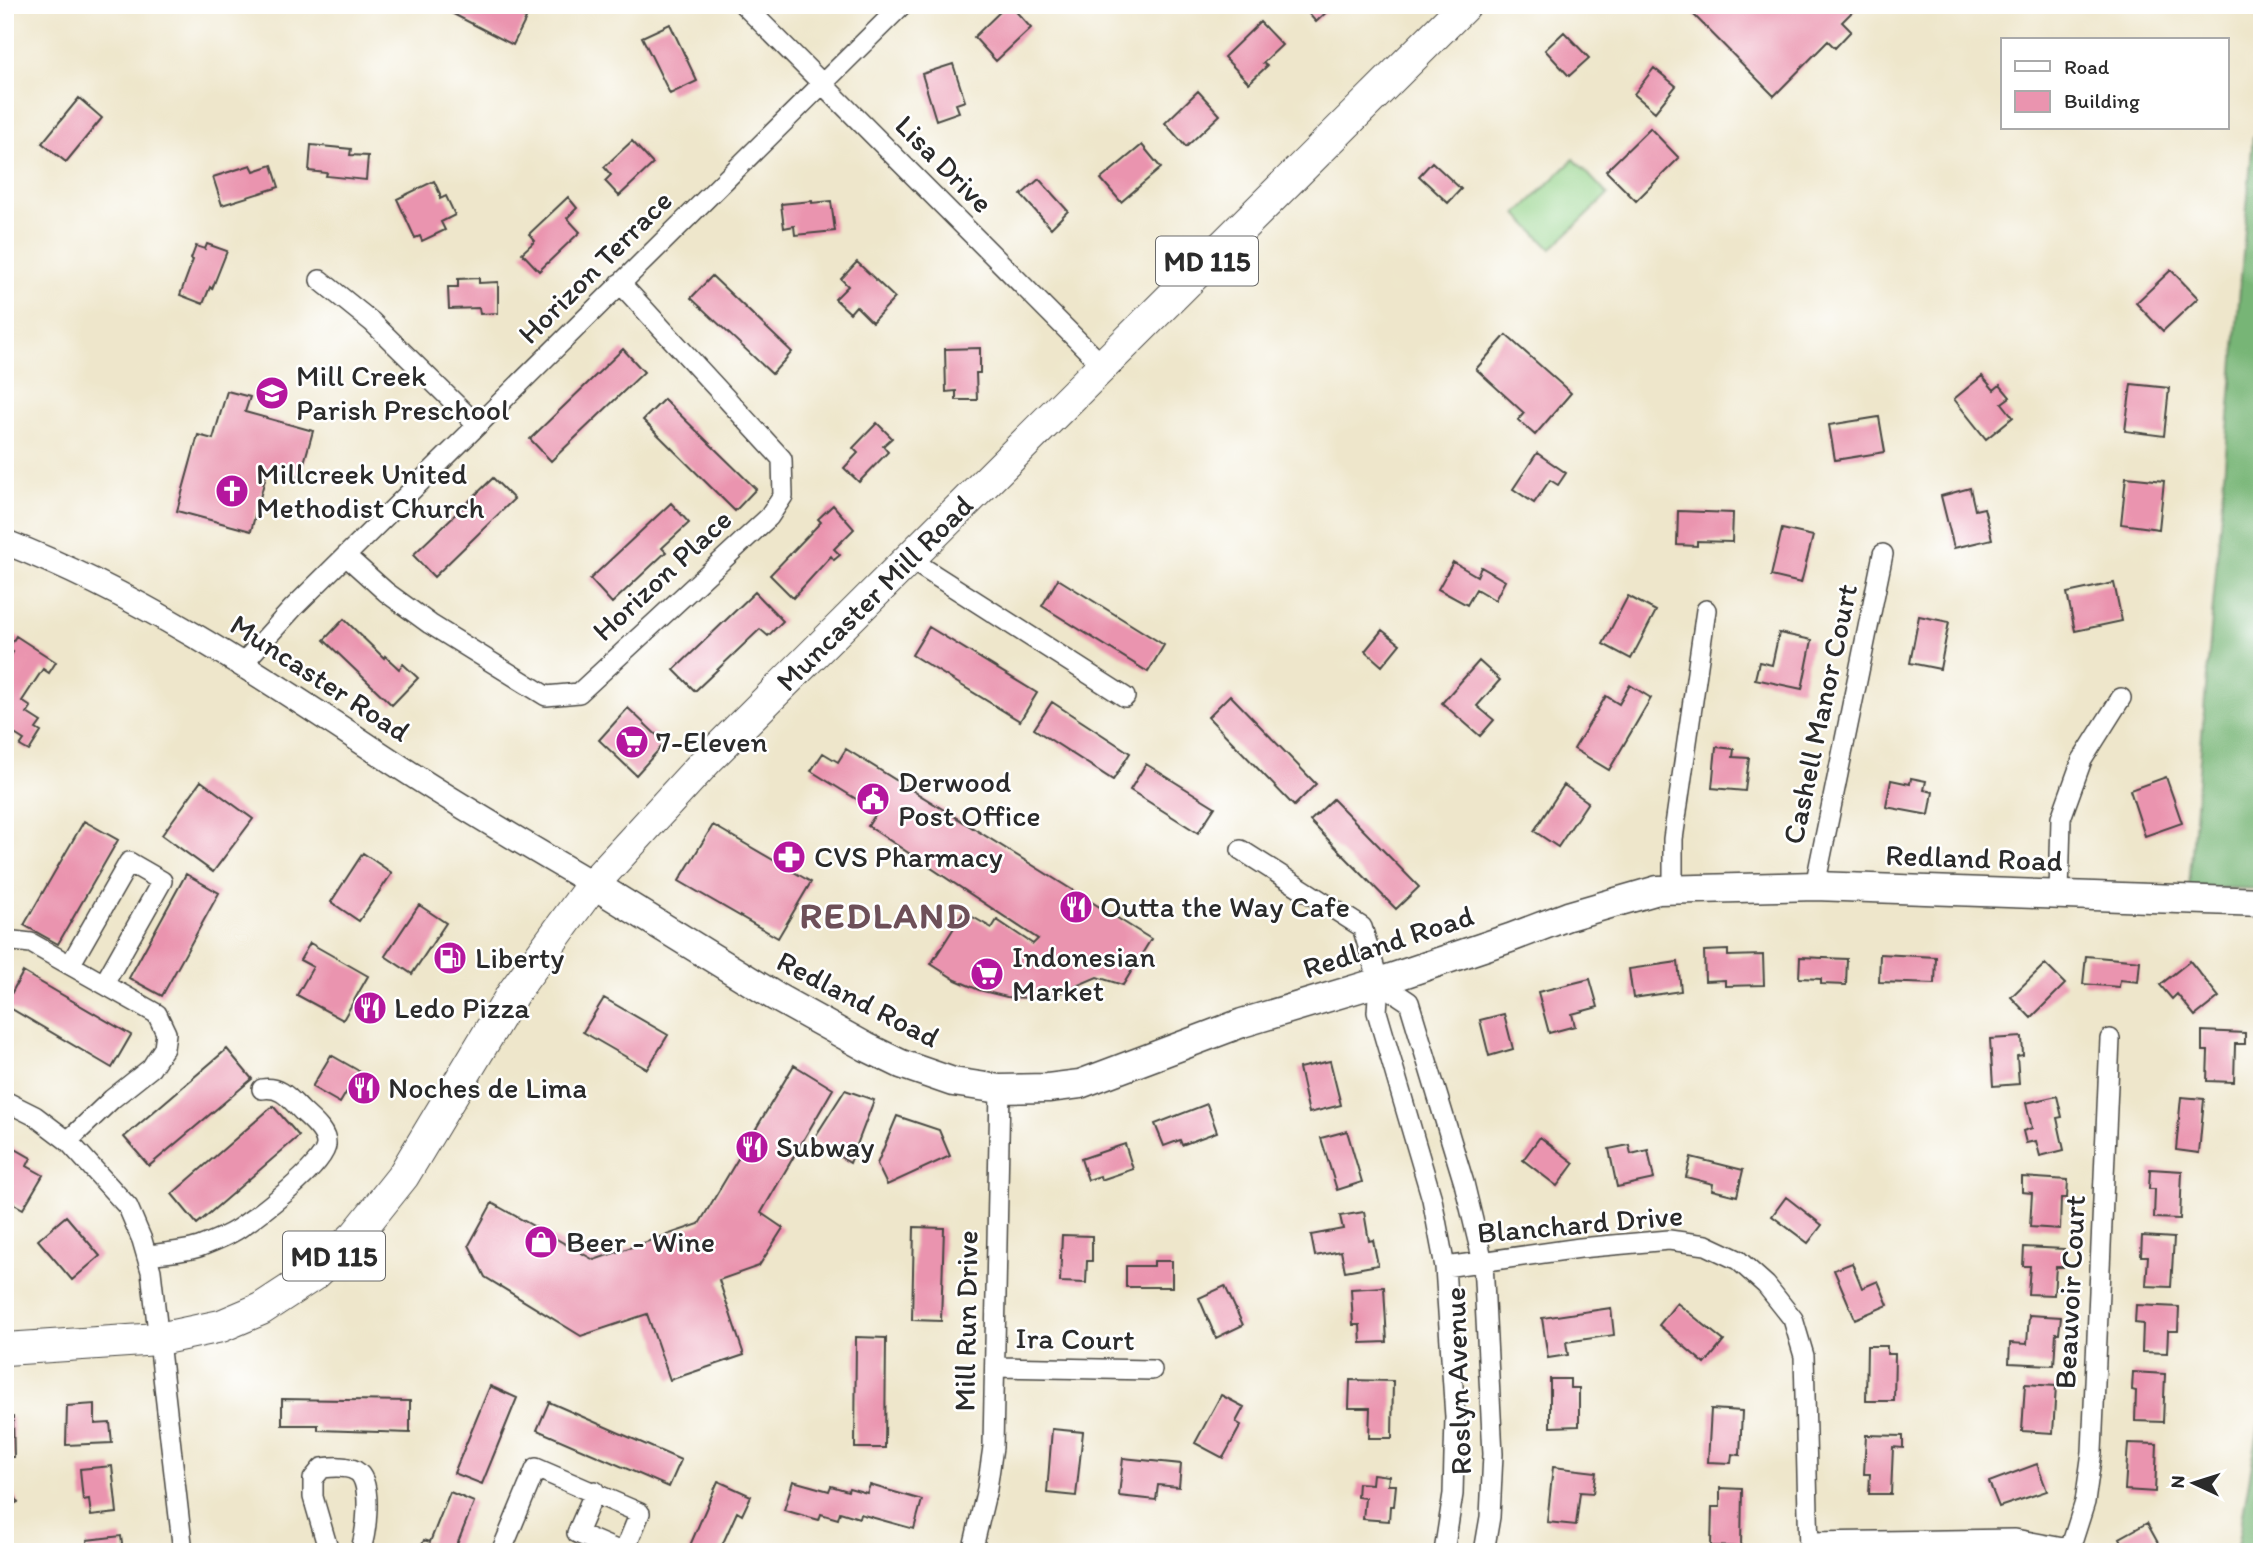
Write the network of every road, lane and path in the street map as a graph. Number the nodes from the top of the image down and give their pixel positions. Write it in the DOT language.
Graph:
graph roads {
  1 [pos="744,5"];
  2 [pos="902,5"];
  3 [pos="1465,5"];
  4 [pos="822,84"];
  5 [pos="320,280"];
  6 [pos="620,283"];
  7 [pos="1102,365"];
  8 [pos="477,425"];
  9 [pos="5,541"];
  10 [pos="1884,554"];
  11 [pos="346,556"];
  12 [pos="911,560"];
  13 [pos="1706,610"];
  14 [pos="243,663"];
  15 [pos="1125,697"];
  16 [pos="2121,698"];
  17 [pos="1241,850"];
  18 [pos="593,884"];
  19 [pos="1815,886"];
  20 [pos="1673,889"];
  21 [pos="2059,894"];
  22 [pos="2262,902"];
  23 [pos="5,940"];
  24 [pos="70,965"];
  25 [pos="1379,982"];
  26 [pos="104,984"];
  27 [pos="2110,1039"];
  28 [pos="262,1089"];
  29 [pos="1000,1089"];
  30 [pos="5,1101"];
  31 [pos="68,1141"];
  32 [pos="146,1255"];
  33 [pos="1483,1262"];
  34 [pos="1445,1267"];
  35 [pos="159,1339"];
  36 [pos="5,1349"];
  37 [pos="996,1367"];
  38 [pos="1152,1370"];
  39 [pos="595,1491"];
  40 [pos="1809,1547"];
  41 [pos="2074,1549"];
  42 [pos="183,1552"];
  43 [pos="329,1552"];
  44 [pos="360,1552"];
  45 [pos="501,1552"];
  46 [pos="623,1552"];
  47 [pos="972,1552"];
  48 [pos="1444,1552"];
  49 [pos="1484,1552"];
  1 -- 4 [label="street, Lisa Drive"];
  2 -- 4 [label="street, Horizon Terrace"];
  3 -- 7 [label="main road, Muncaster Mill Road / MD 115"];
  4 -- 6 [label="street, Horizon Terrace"];
  4 -- 7 [label="street, Lisa Drive"];
  5 -- 8 [label="street"];
  6 -- 8 [label="street, Horizon Terrace"];
  6 -- 11 [label="street, Horizon Place"];
  7 -- 12 [label="main road, Muncaster Mill Road / MD 115"];
  8 -- 11 [label="street, Horizon Terrace"];
  9 -- 14 [label="street, Muncaster Road"];
  10 -- 19 [label="street, Cashell Manor Court"];
  11 -- 14 [label="street, Horizon Terrace"];
  12 -- 15 [label="street"];
  12 -- 18 [label="main road, Muncaster Mill Road / MD 115"];
  13 -- 20 [label="street"];
  14 -- 18 [label="street, Muncaster Road"];
  16 -- 21 [label="street"];
  17 -- 25 [label="street, Roslyn Avenue"];
  18 -- 29 [label="main road, Redland Road"];
  18 -- 35 [label="main road, Muncaster Mill Road / MD 115"];
  19 -- 20 [label="main road, Redland Road"];
  19 -- 21 [label="main road, Redland Road"];
  20 -- 25 [label="main road, Redland Road"];
  21 -- 22 [label="main road, Redland Road"];
  23 -- 24 [label="street"];
  24 -- 26 [label="street"];
  24 -- 26 [label="street"];
  25 -- 29 [label="main road, Redland Road"];
  25 -- 33 [label="street, Roslyn Avenue"];
  25 -- 34 [label="street, Roslyn Avenue"];
  26 -- 31 [label="street"];
  27 -- 41 [label="street, Beauvoir Court"];
  28 -- 32 [label="street"];
  29 -- 37 [label="street, Mill Run Drive"];
  30 -- 31 [label="street"];
  31 -- 32 [label="street"];
  32 -- 35 [label="street"];
  33 -- 34 [label="street, Blanchard Drive"];
  33 -- 40 [label="street, Blanchard Drive"];
  33 -- 49 [label="street, Roslyn Avenue"];
  34 -- 48 [label="street, Roslyn Avenue"];
  35 -- 36 [label="main road, Muncaster Mill Road / MD 115"];
  35 -- 42 [label="street"];
  37 -- 38 [label="street, Ira Court"];
  37 -- 47 [label="street, Mill Run Drive"];
  39 -- 45 [label="street"];
  39 -- 46 [label="street"];
  39 -- 46 [label="street"];
  40 -- 41 [label="street"];
  43 -- 44 [label="street"];
}
